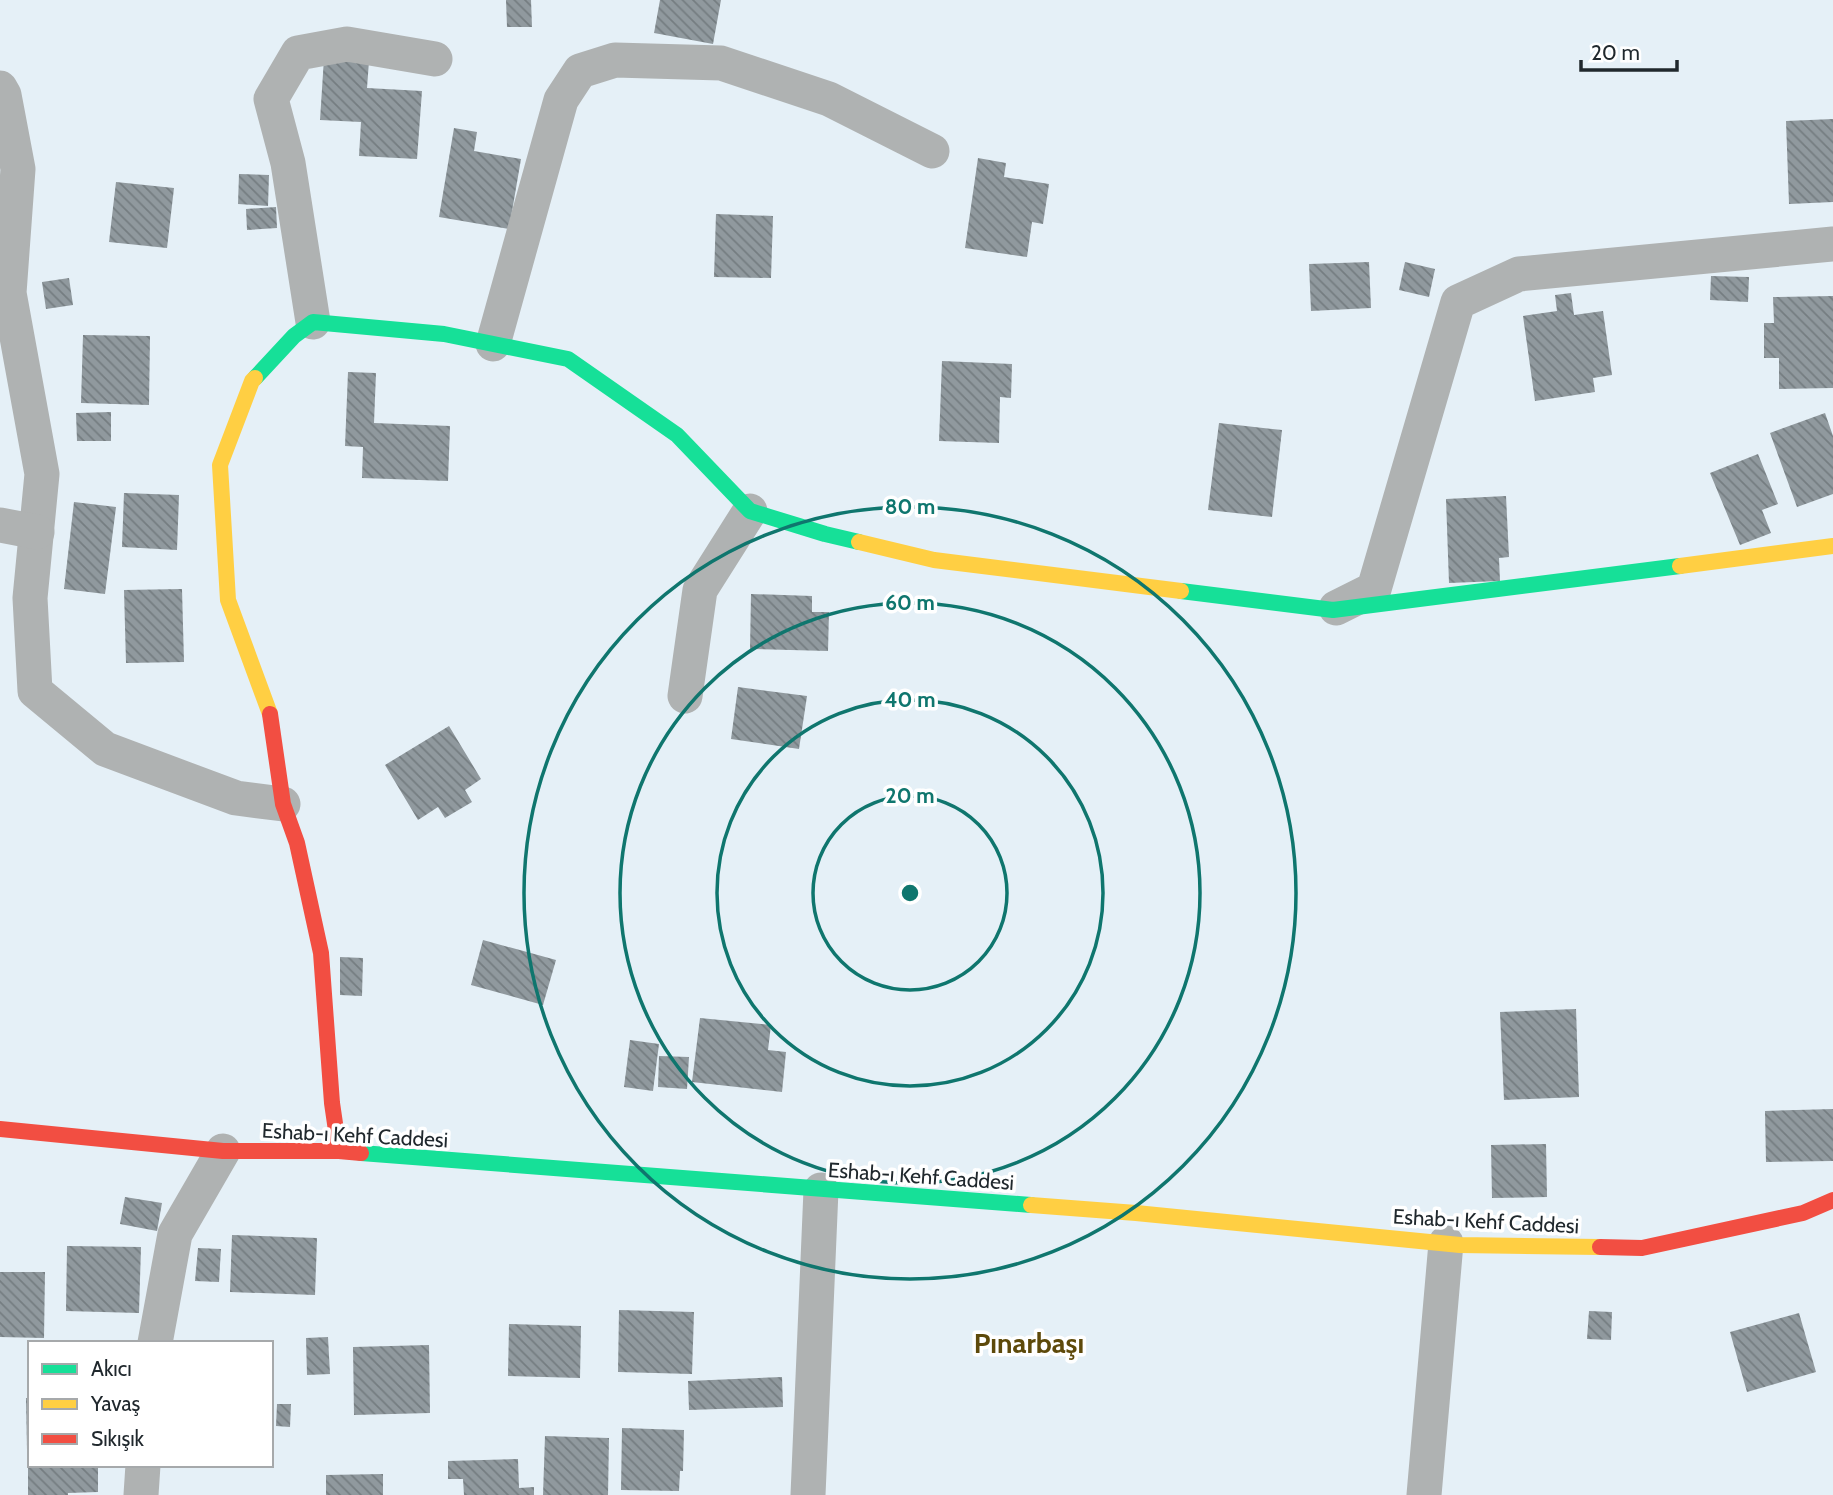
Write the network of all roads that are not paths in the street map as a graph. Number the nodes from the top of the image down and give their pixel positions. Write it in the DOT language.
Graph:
graph roads {
  1 [pos="435,59"];
  2 [pos="0,88"];
  3 [pos="932,151"];
  4 [pos="7,235"];
  5 [pos="1833,244"];
  6 [pos="313,322"];
  7 [pos="493,344"];
  8 [pos="750,512"];
  9 [pos="0,525"];
  10 [pos="37,532"];
  11 [pos="1833,546"];
  12 [pos="1333,610"];
  13 [pos="685,696"];
  14 [pos="283,804"];
  15 [pos="0,1129"];
  16 [pos="223,1151"];
  17 [pos="339,1151"];
  18 [pos="821,1190"];
  19 [pos="1833,1200"];
  20 [pos="1446,1243"];
  21 [pos="155,1341"];
  22 [pos="144,1467"];
  23 [pos="141,1495"];
  24 [pos="808,1495"];
  25 [pos="1424,1495"];
  1 -- 6 [label="street"];
  2 -- 4 [label="street"];
  3 -- 7 [label="street"];
  4 -- 10 [label="street"];
  5 -- 12 [label="street"];
  6 -- 7 [label="street"];
  6 -- 14 [label="street"];
  7 -- 8 [label="street"];
  8 -- 12 [label="street"];
  8 -- 13 [label="street"];
  9 -- 10 [label="street"];
  10 -- 14 [label="street"];
  11 -- 12 [label="street"];
  14 -- 17 [label="street"];
  15 -- 16 [label="street, Eshab-ı Kehf Caddesi"];
  16 -- 17 [label="street, Eshab-ı Kehf Caddesi"];
  16 -- 21 [label="street"];
  17 -- 18 [label="street, Eshab-ı Kehf Caddesi"];
  18 -- 20 [label="street, Eshab-ı Kehf Caddesi"];
  18 -- 24 [label="street"];
  19 -- 20 [label="street, Eshab-ı Kehf Caddesi"];
  20 -- 25 [label="street"];
  22 -- 23 [label="street"];
}
